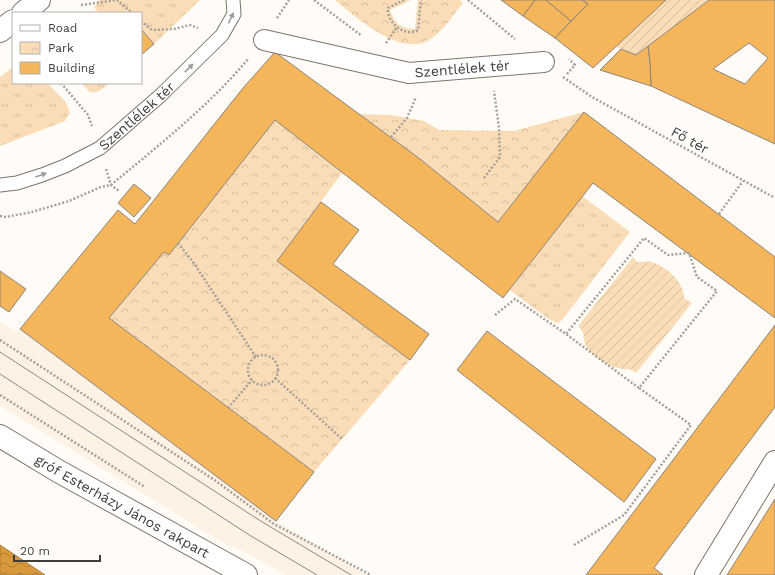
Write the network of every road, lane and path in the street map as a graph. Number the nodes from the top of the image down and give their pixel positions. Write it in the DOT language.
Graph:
graph roads {
  1 [pos="39,0"];
  2 [pos="234,0"];
  3 [pos="404,0"];
  4 [pos="421,0"];
  5 [pos="81,5"];
  6 [pos="24,12"];
  7 [pos="131,12"];
  8 [pos="12,22"];
  9 [pos="142,22"];
  10 [pos="190,25"];
  11 [pos="397,27"];
  12 [pos="0,31"];
  13 [pos="264,40"];
  14 [pos="385,44"];
  15 [pos="544,62"];
  16 [pos="491,66"];
  17 [pos="427,71"];
  18 [pos="62,84"];
  19 [pos="595,99"];
  20 [pos="88,115"];
  21 [pos="391,137"];
  22 [pos="484,178"];
  23 [pos="743,181"];
  24 [pos="0,185"];
  25 [pos="111,185"];
  26 [pos="119,191"];
  27 [pos="775,198"];
  28 [pos="719,214"];
  29 [pos="0,216"];
  30 [pos="178,243"];
  31 [pos="495,315"];
  32 [pos="566,334"];
  33 [pos="0,340"];
  34 [pos="256,357"];
  35 [pos="275,378"];
  36 [pos="252,380"];
  37 [pos="639,388"];
  38 [pos="0,395"];
  39 [pos="228,408"];
  40 [pos="0,436"];
  41 [pos="342,439"];
  42 [pos="775,462"];
  43 [pos="148,489"];
  44 [pos="574,545"];
  45 [pos="246,575"];
  46 [pos="370,575"];
  47 [pos="706,575"];
  1 -- 6 [label="main road"];
  24 -- 2 [label="lane, Szentlélek tér, one-way"];
  3 -- 11 [label="path"];
  4 -- 11 [label="path"];
  5 -- 7 [label="path"];
  8 -- 12 [label="main road"];
  9 -- 10 [label="path"];
  11 -- 14 [label="path"];
  13 -- 17 [label="street, Szentlélek tér"];
  13 -- 25 [label="path"];
  15 -- 16 [label="street, Szentlélek tér"];
  16 -- 17 [label="street, Szentlélek tér"];
  16 -- 22 [label="path"];
  17 -- 21 [label="path"];
  18 -- 20 [label="path"];
  19 -- 23 [label="path, Fő tér"];
  23 -- 27 [label="path, Fő tér"];
  23 -- 28 [label="path"];
  25 -- 26 [label="path"];
  25 -- 29 [label="path"];
  30 -- 34 [label="path"];
  31 -- 32 [label="path"];
  32 -- 37 [label="path"];
  32 -- 37 [label="path"];
  33 -- 46 [label="path"];
  34 -- 35 [label="path"];
  34 -- 36 [label="path"];
  35 -- 36 [label="path"];
  35 -- 41 [label="path"];
  36 -- 39 [label="path"];
  37 -- 44 [label="path"];
  38 -- 43 [label="path"];
  40 -- 45 [label="main road, gróf Esterházy János rakpart"];
  42 -- 47 [label="main road"];
}
